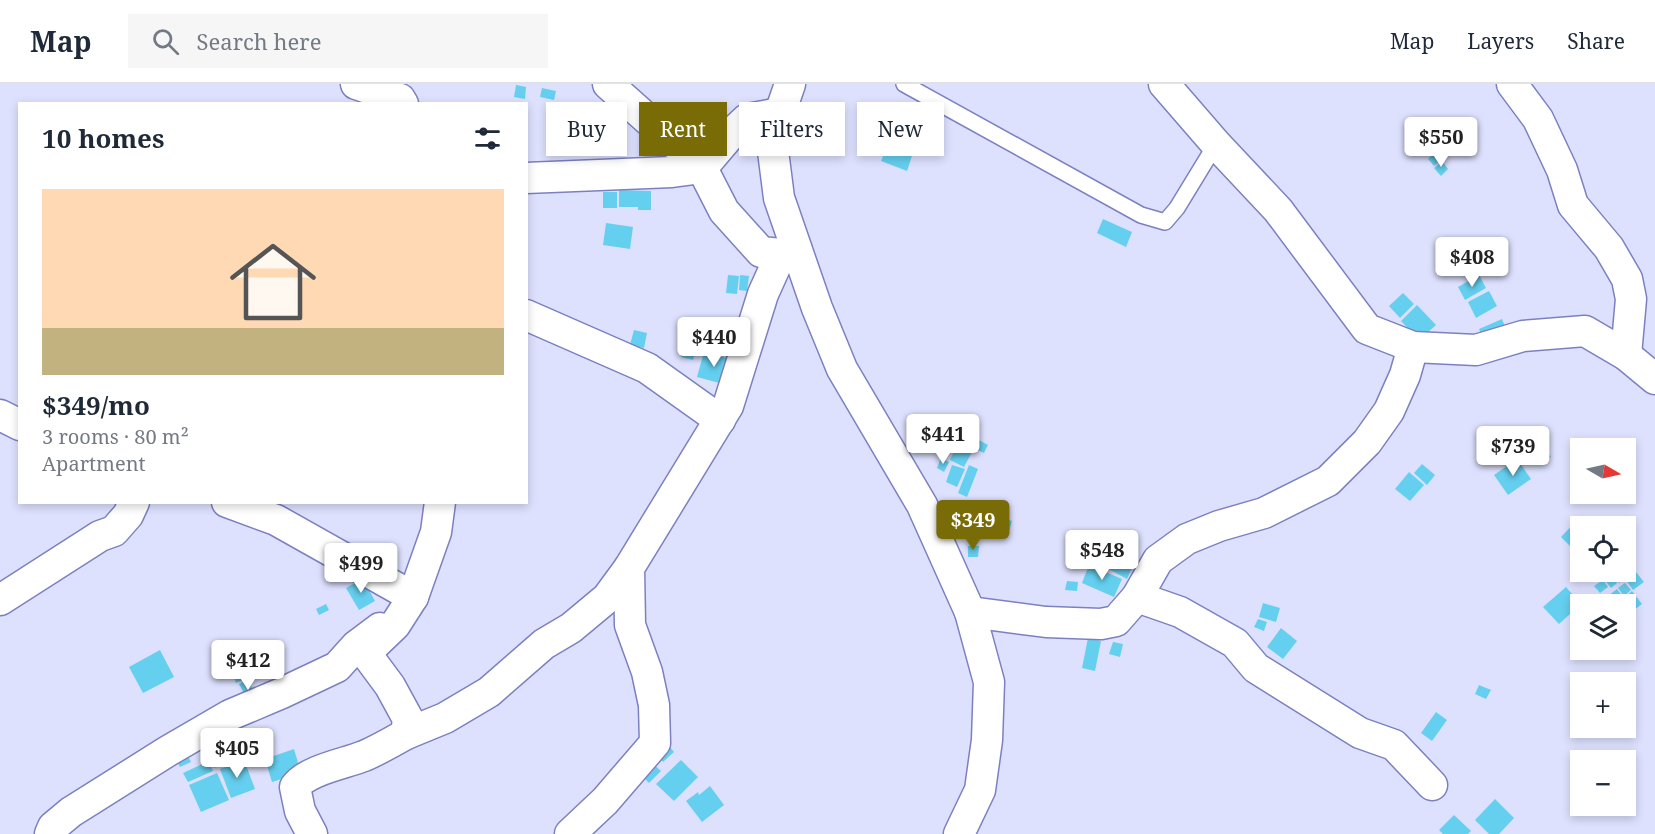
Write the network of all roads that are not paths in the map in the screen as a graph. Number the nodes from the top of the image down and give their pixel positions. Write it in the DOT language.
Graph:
graph roads {
  1 [pos="356,84"];
  2 [pos="608,84"];
  3 [pos="790,84"];
  4 [pos="904,84"];
  5 [pos="1164,84"];
  6 [pos="1512,84"];
  7 [pos="402,102"];
  8 [pos="784,102"];
  9 [pos="739,127"];
  10 [pos="1216,144"];
  11 [pos="774,156"];
  12 [pos="702,168"];
  13 [pos="528,178"];
  14 [pos="788,251"];
  15 [pos="528,316"];
  16 [pos="1413,347"];
  17 [pos="1626,355"];
  18 [pos="1655,379"];
  19 [pos="0,416"];
  20 [pos="720,420"];
  21 [pos="18,424"];
  22 [pos="134,504"];
  23 [pos="232,504"];
  24 [pos="440,504"];
  25 [pos="629,568"];
  26 [pos="1137,597"];
  27 [pos="0,600"];
  28 [pos="407,607"];
  29 [pos="970,612"];
  30 [pos="406,734"];
  31 [pos="1432,785"];
  32 [pos="50,834"];
  33 [pos="312,834"];
  34 [pos="570,834"];
  35 [pos="959,834"];
  1 -- 7 [label="street"];
  2 -- 12 [label="street"];
  3 -- 8 [label="street"];
  4 -- 10 [label="lane"];
  5 -- 10 [label="street"];
  6 -- 17 [label="street"];
  9 -- 12 [label="street"];
  10 -- 16 [label="street"];
  11 -- 14 [label="street"];
  12 -- 13 [label="street"];
  12 -- 14 [label="street"];
  14 -- 20 [label="street"];
  14 -- 29 [label="street"];
  15 -- 20 [label="street"];
  16 -- 17 [label="street"];
  16 -- 26 [label="street"];
  17 -- 18 [label="street"];
  19 -- 21 [label="street"];
  20 -- 25 [label="street"];
  22 -- 27 [label="street"];
  23 -- 28 [label="street"];
  24 -- 28 [label="street"];
  25 -- 30 [label="street"];
  25 -- 34 [label="street"];
  26 -- 29 [label="street"];
  26 -- 31 [label="street"];
  28 -- 30 [label="street"];
  28 -- 32 [label="street"];
  29 -- 35 [label="street"];
  30 -- 33 [label="street"];
}
